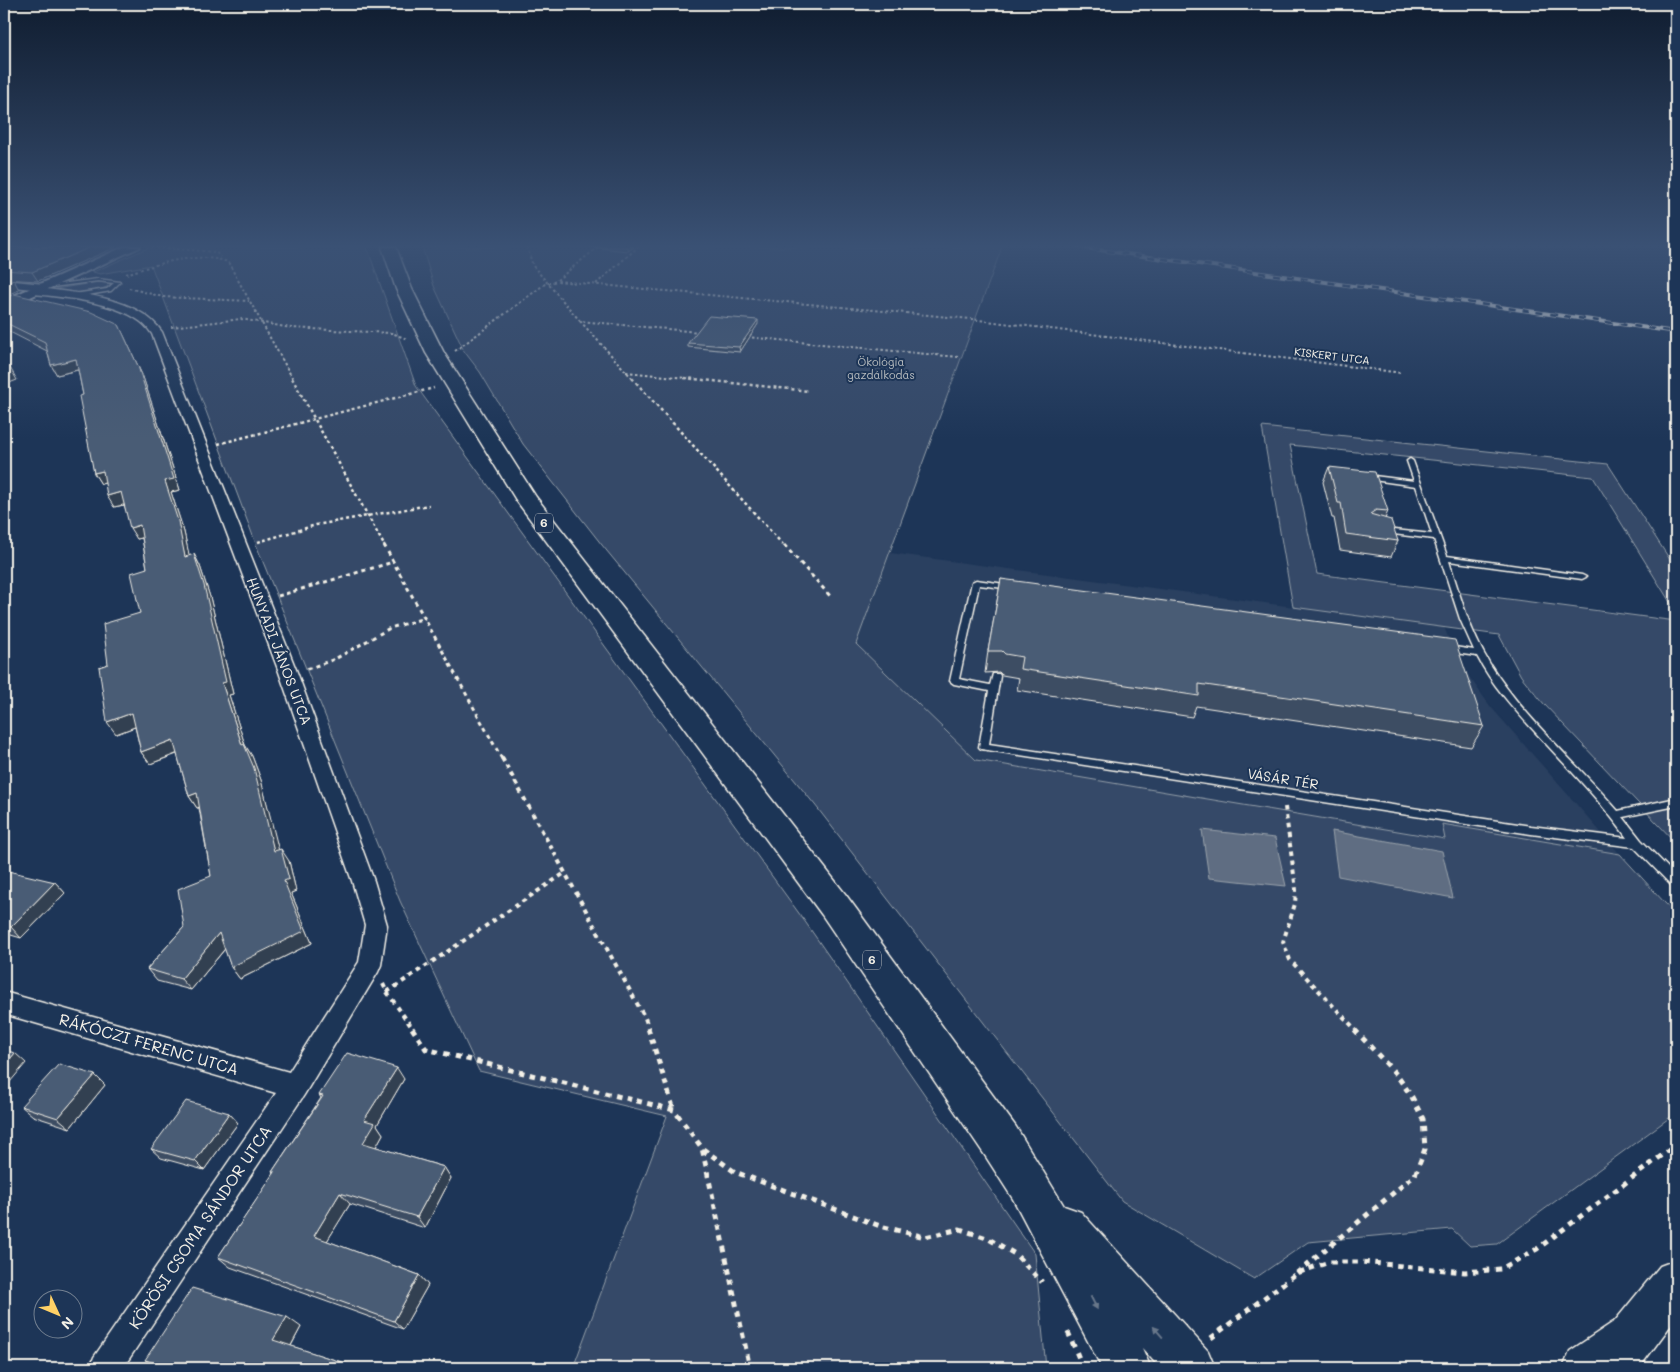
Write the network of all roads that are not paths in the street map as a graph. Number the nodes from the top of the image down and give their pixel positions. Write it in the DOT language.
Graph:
graph roads {
  1 [pos="123,311"];
  2 [pos="415,311"];
  3 [pos="1410,461"];
  4 [pos="1355,476"];
  5 [pos="1418,484"];
  6 [pos="1378,530"];
  7 [pos="1437,537"];
  8 [pos="1444,558"];
  9 [pos="1582,577"];
  10 [pos="1025,589"];
  11 [pos="1440,648"];
  12 [pos="1480,654"];
  13 [pos="996,676"];
  14 [pos="994,688"];
  15 [pos="1676,802"];
  16 [pos="1617,815"];
  17 [pos="1637,843"];
  18 [pos="1676,883"];
  19 [pos="4,1003"];
  20 [pos="295,1086"];
  21 [pos="1028,1184"];
  22 [pos="1676,1282"];
  23 [pos="1622,1351"];
  24 [pos="1188,1366"];
  25 [pos="105,1368"];
  26 [pos="1127,1368"];
  27 [pos="1587,1368"];
  1 -- 20 [label="street, HUNYADI JÁNOS UTCA"];
  2 -- 21 [label="main road, 6"];
  3 -- 5 [label="lane"];
  4 -- 5 [label="lane"];
  5 -- 7 [label="lane"];
  6 -- 7 [label="lane"];
  7 -- 8 [label="lane"];
  8 -- 9 [label="lane"];
  8 -- 12 [label="lane"];
  10 -- 14 [label="lane"];
  11 -- 12 [label="lane"];
  12 -- 16 [label="lane"];
  13 -- 14 [label="lane, VÁSÁR TÉR"];
  14 -- 17 [label="lane, VÁSÁR TÉR"];
  15 -- 16 [label="lane"];
  16 -- 17 [label="lane"];
  17 -- 18 [label="lane"];
  19 -- 20 [label="street, RÁKÓCZI FERENC UTCA"];
  20 -- 25 [label="street, KÖRÖSI CSOMA SÁNDOR UTCA"];
  24 -- 21 [label="main road, 6, one-way"];
  21 -- 26 [label="main road, 6, one-way"];
  22 -- 23 [label="main road"];
  23 -- 27 [label="main road"];
}
